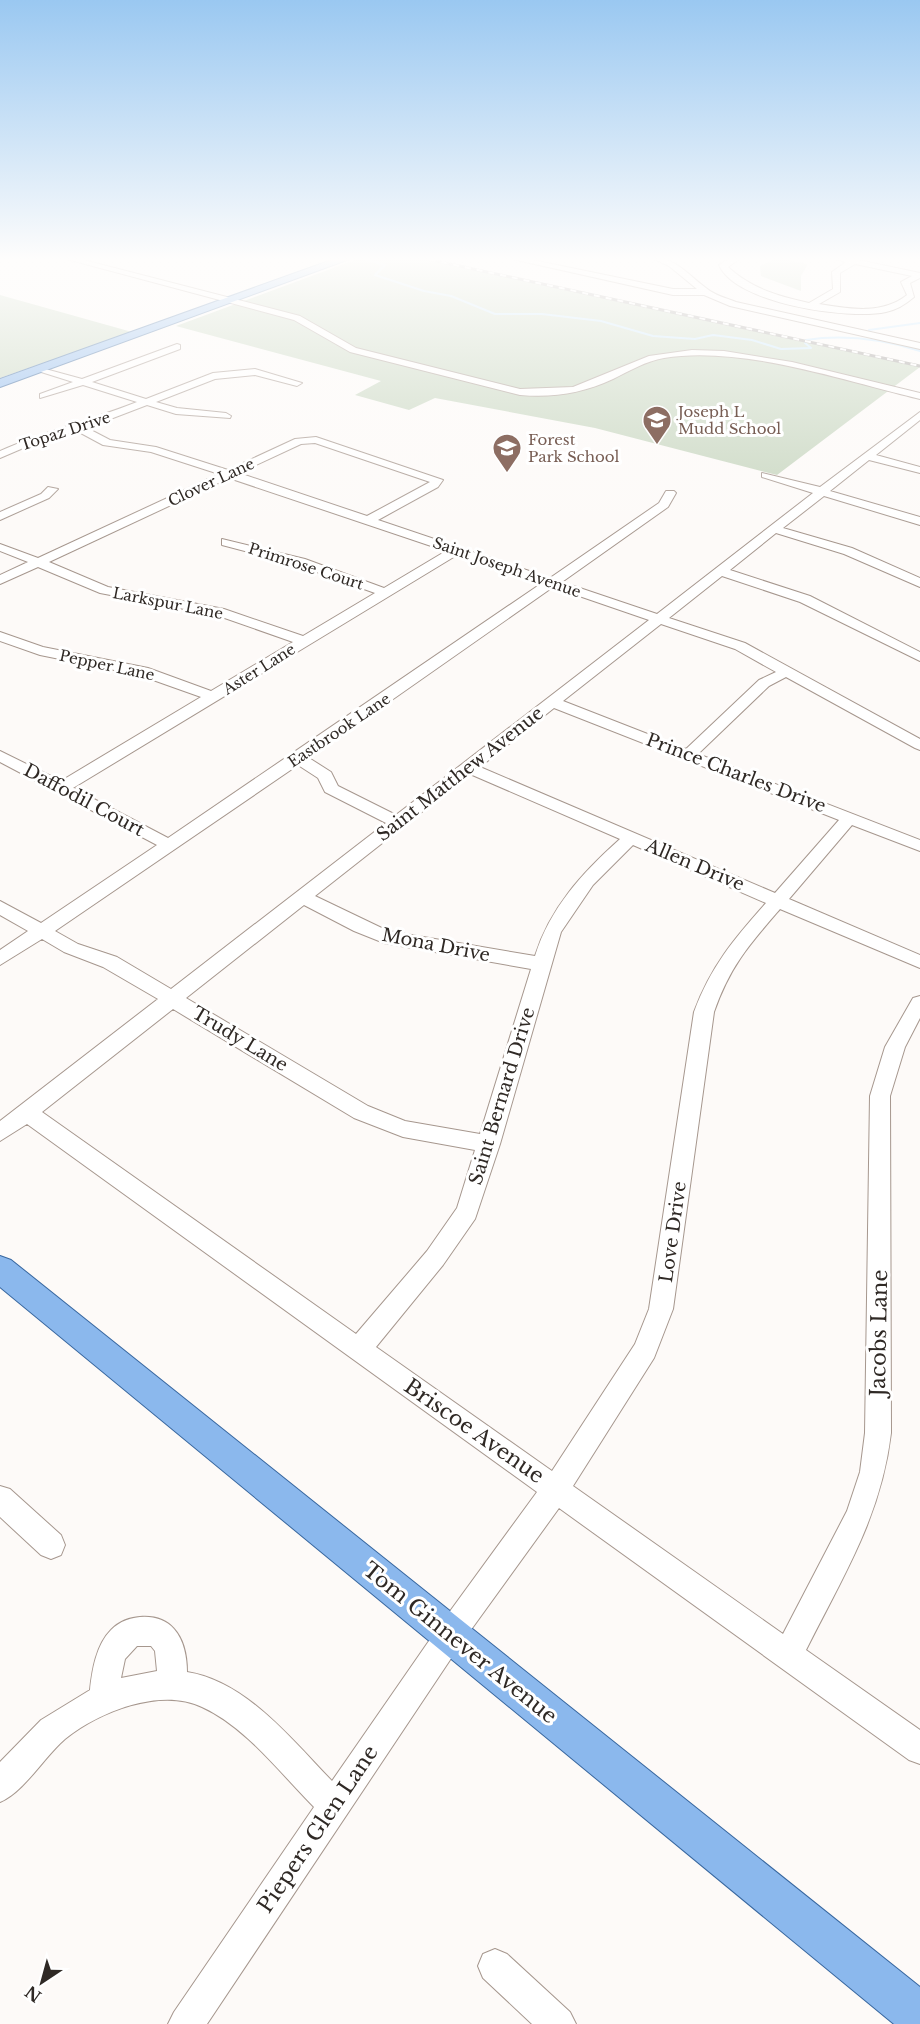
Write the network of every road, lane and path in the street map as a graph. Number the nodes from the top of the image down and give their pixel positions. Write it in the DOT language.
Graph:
graph roads {
  1 [pos="90,351"];
  2 [pos="165,351"];
  3 [pos="361,351"];
  4 [pos="41,369"];
  5 [pos="82,382"];
  6 [pos="0,383"];
  7 [pos="297,384"];
  8 [pos="44,396"];
  9 [pos="920,396"];
  10 [pos="147,402"];
  11 [pos="226,416"];
  12 [pos="916,422"];
  13 [pos="79,428"];
  14 [pos="0,441"];
  15 [pos="18,446"];
  16 [pos="0,454"];
  17 [pos="867,456"];
  18 [pos="920,470"];
  19 [pos="227,473"];
  20 [pos="766,475"];
  21 [pos="52,489"];
  22 [pos="823,491"];
  23 [pos="670,493"];
  24 [pos="0,505"];
  25 [pos="13,510"];
  26 [pos="0,516"];
  27 [pos="369,520"];
  28 [pos="920,521"];
  29 [pos="774,529"];
  30 [pos="226,542"];
  31 [pos="1,547"];
  32 [pos="456,550"];
  33 [pos="39,563"];
  34 [pos="720,571"];
  35 [pos="0,580"];
  36 [pos="554,582"];
  37 [pos="920,583"];
  38 [pos="386,593"];
  39 [pos="659,618"];
  40 [pos="0,636"];
  41 [pos="303,641"];
  42 [pos="920,657"];
  43 [pos="789,671"];
  44 [pos="213,697"];
  45 [pos="552,702"];
  46 [pos="920,745"];
  47 [pos="688,755"];
  48 [pos="0,756"];
  49 [pos="298,758"];
  50 [pos="469,768"];
  51 [pos="61,788"];
  52 [pos="850,818"];
  53 [pos="397,822"];
  54 [pos="631,838"];
  55 [pos="168,844"];
  56 [pos="920,846"];
  57 [pos="302,897"];
  58 [pos="776,900"];
  59 [pos="0,907"];
  60 [pos="40,932"];
  61 [pos="0,959"];
  62 [pos="920,962"];
  63 [pos="542,964"];
  64 [pos="172,999"];
  65 [pos="920,1003"];
  66 [pos="27,1113"];
  67 [pos="0,1133"];
  68 [pos="489,1144"];
  69 [pos="0,1269"];
  70 [pos="359,1349"];
  71 [pos="555,1489"];
  72 [pos="0,1499"];
  73 [pos="51,1545"];
  74 [pos="450,1635"];
  75 [pos="788,1654"];
  76 [pos="172,1686"];
  77 [pos="104,1699"];
  78 [pos="920,1749"];
  79 [pos="0,1786"];
  80 [pos="335,1805"];
  81 [pos="495,1966"];
  82 [pos="920,2016"];
  83 [pos="186,2024"];
  84 [pos="558,2024"];
  1 -- 4 [label="main road"];
  2 -- 5 [label="street"];
  3 -- 9 [label="street"];
  4 -- 5 [label="street"];
  4 -- 6 [label="main road"];
  5 -- 8 [label="street"];
  5 -- 10 [label="street"];
  7 -- 10 [label="street, Topaz Drive"];
  10 -- 11 [label="street"];
  10 -- 13 [label="street, Topaz Drive"];
  12 -- 17 [label="street, Saint Matthew Avenue"];
  13 -- 15 [label="street, Topaz Drive"];
  13 -- 19 [label="street, Saint Joseph Avenue"];
  14 -- 15 [label="street"];
  15 -- 16 [label="street, Topaz Drive"];
  17 -- 18 [label="street"];
  17 -- 22 [label="street, Saint Matthew Avenue"];
  19 -- 27 [label="street, Saint Joseph Avenue"];
  19 -- 27 [label="street, Clover Lane"];
  19 -- 33 [label="street, Clover Lane"];
  20 -- 22 [label="street"];
  21 -- 25 [label="street"];
  22 -- 28 [label="street"];
  22 -- 29 [label="street, Saint Matthew Avenue"];
  23 -- 36 [label="street, Eastbrook Lane"];
  24 -- 25 [label="street"];
  25 -- 26 [label="street"];
  27 -- 32 [label="street, Saint Joseph Avenue"];
  29 -- 34 [label="street, Saint Matthew Avenue"];
  29 -- 37 [label="street"];
  30 -- 38 [label="street, Primrose Court"];
  31 -- 33 [label="street, Larkspur Lane"];
  32 -- 36 [label="street, Saint Joseph Avenue"];
  32 -- 38 [label="street, Aster Lane"];
  33 -- 35 [label="street, Clover Lane"];
  33 -- 41 [label="street, Larkspur Lane"];
  34 -- 39 [label="street, Saint Matthew Avenue"];
  34 -- 42 [label="street"];
  36 -- 39 [label="street, Saint Joseph Avenue"];
  36 -- 49 [label="street, Eastbrook Lane"];
  38 -- 41 [label="street, Aster Lane"];
  39 -- 43 [label="street, Saint Joseph Avenue"];
  39 -- 45 [label="street, Saint Matthew Avenue"];
  40 -- 44 [label="street, Pepper Lane"];
  41 -- 44 [label="street, Aster Lane"];
  43 -- 46 [label="street, Saint Joseph Avenue"];
  43 -- 47 [label="street"];
  44 -- 51 [label="street, Aster Lane"];
  45 -- 47 [label="street, Prince Charles Drive"];
  45 -- 50 [label="street, Saint Matthew Avenue"];
  47 -- 52 [label="street, Prince Charles Drive"];
  48 -- 51 [label="street, Daffodil Court"];
  49 -- 53 [label="street"];
  49 -- 55 [label="street, Eastbrook Lane"];
  50 -- 53 [label="street, Saint Matthew Avenue"];
  50 -- 54 [label="street, Allen Drive"];
  51 -- 55 [label="street, Daffodil Court"];
  52 -- 56 [label="street, Prince Charles Drive"];
  52 -- 58 [label="street, Love Drive"];
  53 -- 57 [label="street, Saint Matthew Avenue"];
  54 -- 58 [label="street, Allen Drive"];
  54 -- 63 [label="street, Saint Bernard Drive"];
  55 -- 60 [label="street, Eastbrook Lane"];
  57 -- 63 [label="street, Mona Drive"];
  57 -- 64 [label="street, Saint Matthew Avenue"];
  58 -- 62 [label="street, Allen Drive"];
  58 -- 71 [label="street, Love Drive"];
  59 -- 60 [label="street, Trudy Lane"];
  60 -- 61 [label="street, Eastbrook Lane"];
  60 -- 64 [label="street, Trudy Lane"];
  63 -- 68 [label="street, Saint Bernard Drive"];
  64 -- 66 [label="street, Saint Matthew Avenue"];
  64 -- 68 [label="street, Trudy Lane"];
  65 -- 75 [label="street, Jacobs Lane"];
  66 -- 67 [label="street, Saint Matthew Avenue"];
  66 -- 70 [label="street, Briscoe Avenue"];
  68 -- 70 [label="street, Saint Bernard Drive"];
  69 -- 74 [label="main road, Tom Ginnever Avenue"];
  70 -- 71 [label="street, Briscoe Avenue"];
  71 -- 74 [label="street, Love Drive"];
  71 -- 75 [label="street, Briscoe Avenue"];
  72 -- 73 [label="street"];
  74 -- 80 [label="street, Piepers Glen Lane"];
  74 -- 82 [label="main road, Tom Ginnever Avenue"];
  75 -- 78 [label="street, Briscoe Avenue"];
  76 -- 77 [label="street"];
  76 -- 77 [label="street"];
  76 -- 80 [label="street"];
  77 -- 79 [label="street"];
  80 -- 83 [label="street, Piepers Glen Lane"];
  81 -- 84 [label="street"];
}
